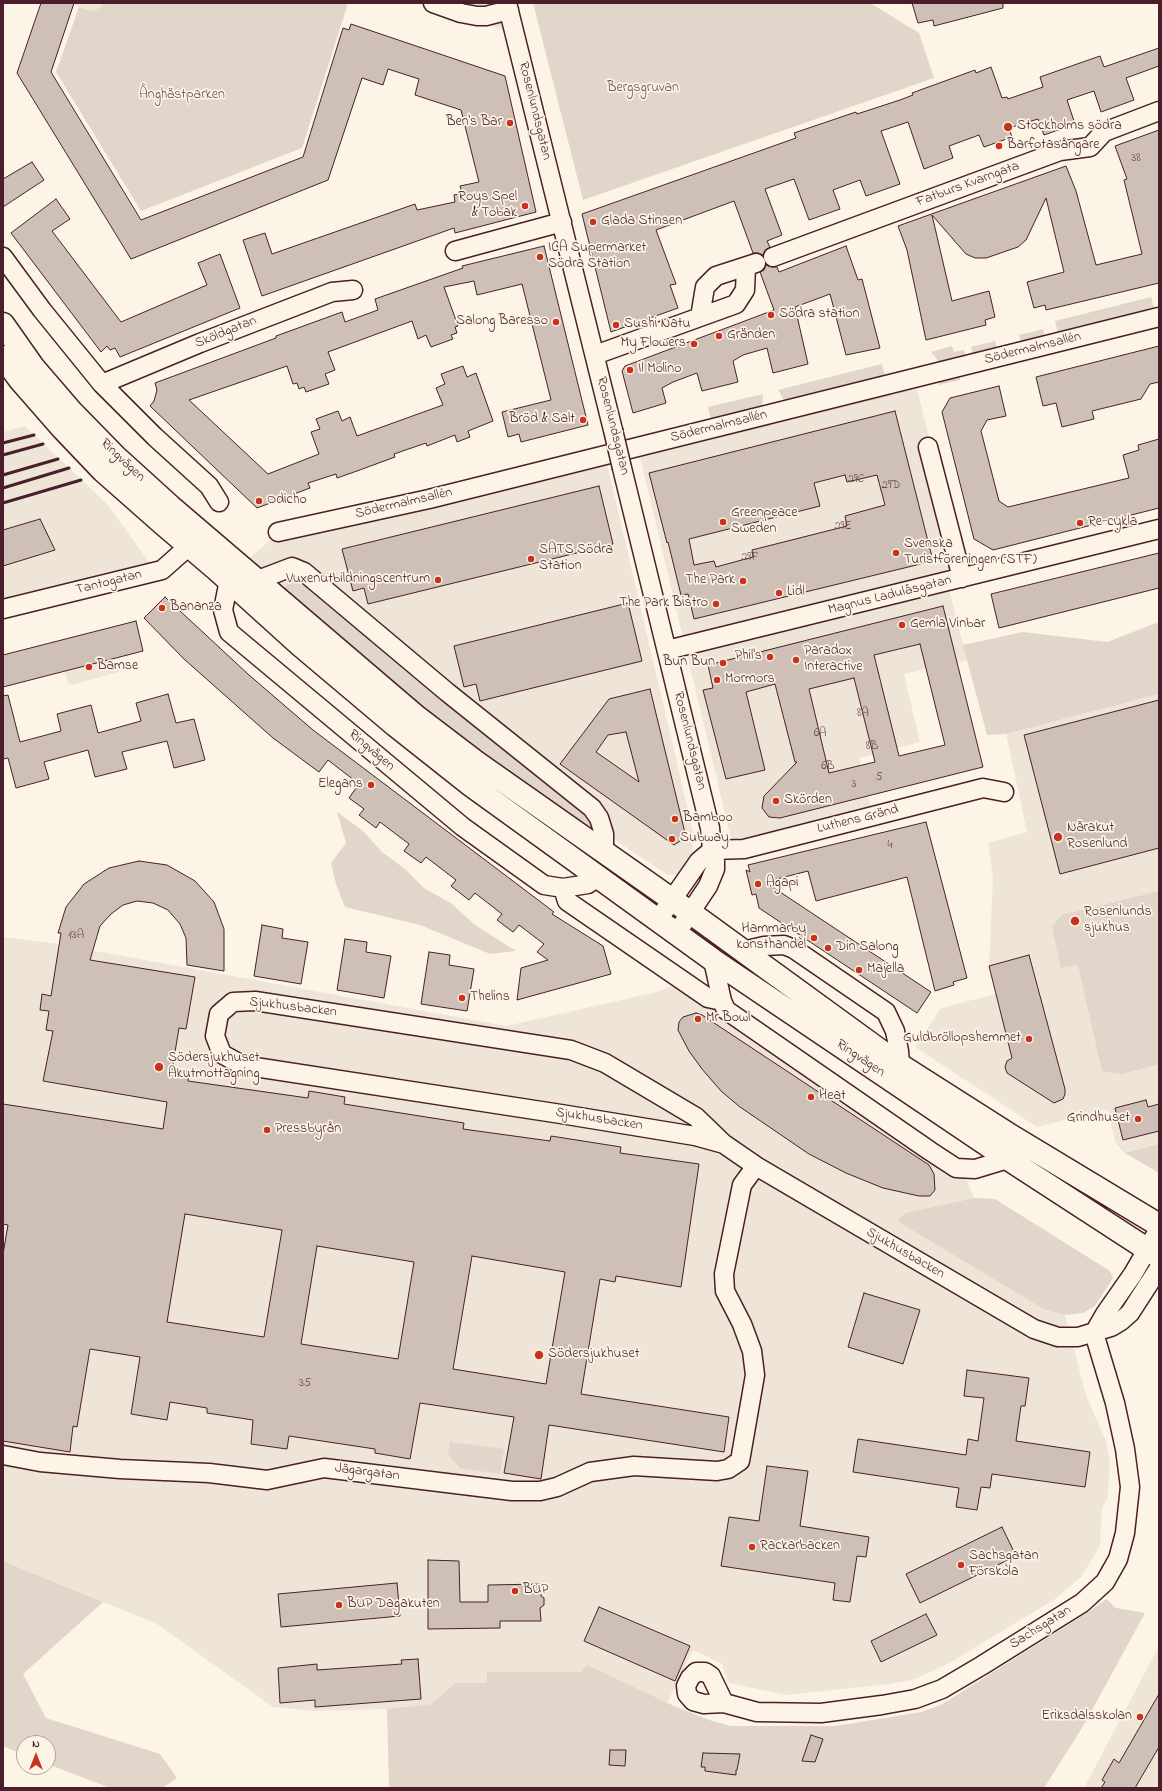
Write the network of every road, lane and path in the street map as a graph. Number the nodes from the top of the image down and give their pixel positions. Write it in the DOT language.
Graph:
graph roads {
  1 [pos="433,3"];
  2 [pos="508,6"];
  3 [pos="1159,111"];
  4 [pos="562,222"];
  5 [pos="455,251"];
  6 [pos="3,257"];
  7 [pos="773,257"];
  8 [pos="353,290"];
  9 [pos="700,317"];
  10 [pos="1159,318"];
  11 [pos="3,324"];
  12 [pos="595,354"];
  13 [pos="3,357"];
  14 [pos="102,384"];
  15 [pos="928,447"];
  16 [pos="219,502"];
  17 [pos="1159,529"];
  18 [pos="278,532"];
  19 [pos="196,540"];
  20 [pos="962,578"];
  21 [pos="229,580"];
  22 [pos="258,580"];
  23 [pos="3,609"];
  24 [pos="667,650"];
  25 [pos="1004,792"];
  26 [pos="712,850"];
  27 [pos="604,853"];
  28 [pos="598,877"];
  29 [pos="563,888"];
  30 [pos="672,900"];
  31 [pos="691,913"];
  32 [pos="658,920"];
  33 [pos="676,934"];
  34 [pos="743,951"];
  35 [pos="713,960"];
  36 [pos="722,1001"];
  37 [pos="900,1065"];
  38 [pos="724,1144"];
  39 [pos="1008,1159"];
  40 [pos="756,1166"];
  41 [pos="1159,1225"];
  42 [pos="1159,1229"];
  43 [pos="1153,1253"];
  44 [pos="1159,1268"];
  45 [pos="1094,1333"];
  46 [pos="3,1455"];
  47 [pos="724,1703"];
  1 -- 2 [label="street"];
  2 -- 4 [label="street, Rosenlundsgatan"];
  3 -- 7 [label="street, Fatburs Kvarngata"];
  4 -- 5 [label="street"];
  4 -- 12 [label="street, Rosenlundsgatan"];
  6 -- 14 [label="street"];
  8 -- 14 [label="street, Sköldgatan"];
  9 -- 9 [label="street"];
  9 -- 12 [label="street"];
  10 -- 18 [label="street, Södermalmsallén"];
  11 -- 19 [label="main road, Ringvägen"];
  12 -- 24 [label="street, Rosenlundsgatan, bridge"];
  13 -- 19 [label="main road, Ringvägen"];
  14 -- 16 [label="street"];
  15 -- 20 [label="street"];
  17 -- 20 [label="street, Magnus Ladulåsgatan"];
  19 -- 21 [label="main road, Ringvägen"];
  19 -- 22 [label="main road, Ringvägen"];
  19 -- 23 [label="street, Tantogatan"];
  20 -- 24 [label="street, Magnus Ladulåsgatan"];
  21 -- 28 [label="main road, Ringvägen"];
  21 -- 29 [label="street, Ringvägen"];
  22 -- 27 [label="main road, Ringvägen"];
  22 -- 27 [label="street"];
  24 -- 26 [label="street, Rosenlundsgatan"];
  25 -- 26 [label="street, Luthens Gränd"];
  26 -- 30 [label="street"];
  26 -- 31 [label="street, Rosenlundsgatan"];
  27 -- 30 [label="main road, Ringvägen"];
  28 -- 29 [label="street, Ringvägen"];
  28 -- 32 [label="main road, Ringvägen"];
  29 -- 36 [label="street"];
  30 -- 31 [label="main road, Ringvägen"];
  30 -- 32 [label="street"];
  31 -- 33 [label="street, Rosenlundsgatan"];
  31 -- 34 [label="main road, Ringvägen"];
  32 -- 33 [label="main road, Ringvägen"];
  33 -- 35 [label="main road, Ringvägen"];
  34 -- 37 [label="main road, Ringvägen"];
  34 -- 37 [label="street, Ringvägen"];
  35 -- 36 [label="street"];
  35 -- 39 [label="main road, Ringvägen"];
  36 -- 39 [label="street"];
  37 -- 41 [label="main road, Ringvägen"];
  38 -- 38 [label="street, Sjukhusbacken"];
  38 -- 40 [label="street, Sjukhusbacken"];
  39 -- 43 [label="main road, Ringvägen"];
  40 -- 45 [label="street, Sjukhusbacken"];
  40 -- 46 [label="street, Jägargatan"];
  42 -- 43 [label="street"];
  43 -- 45 [label="street"];
  44 -- 45 [label="street, Sjukhusbacken"];
  45 -- 47 [label="street, Sachsgatan"];
}
